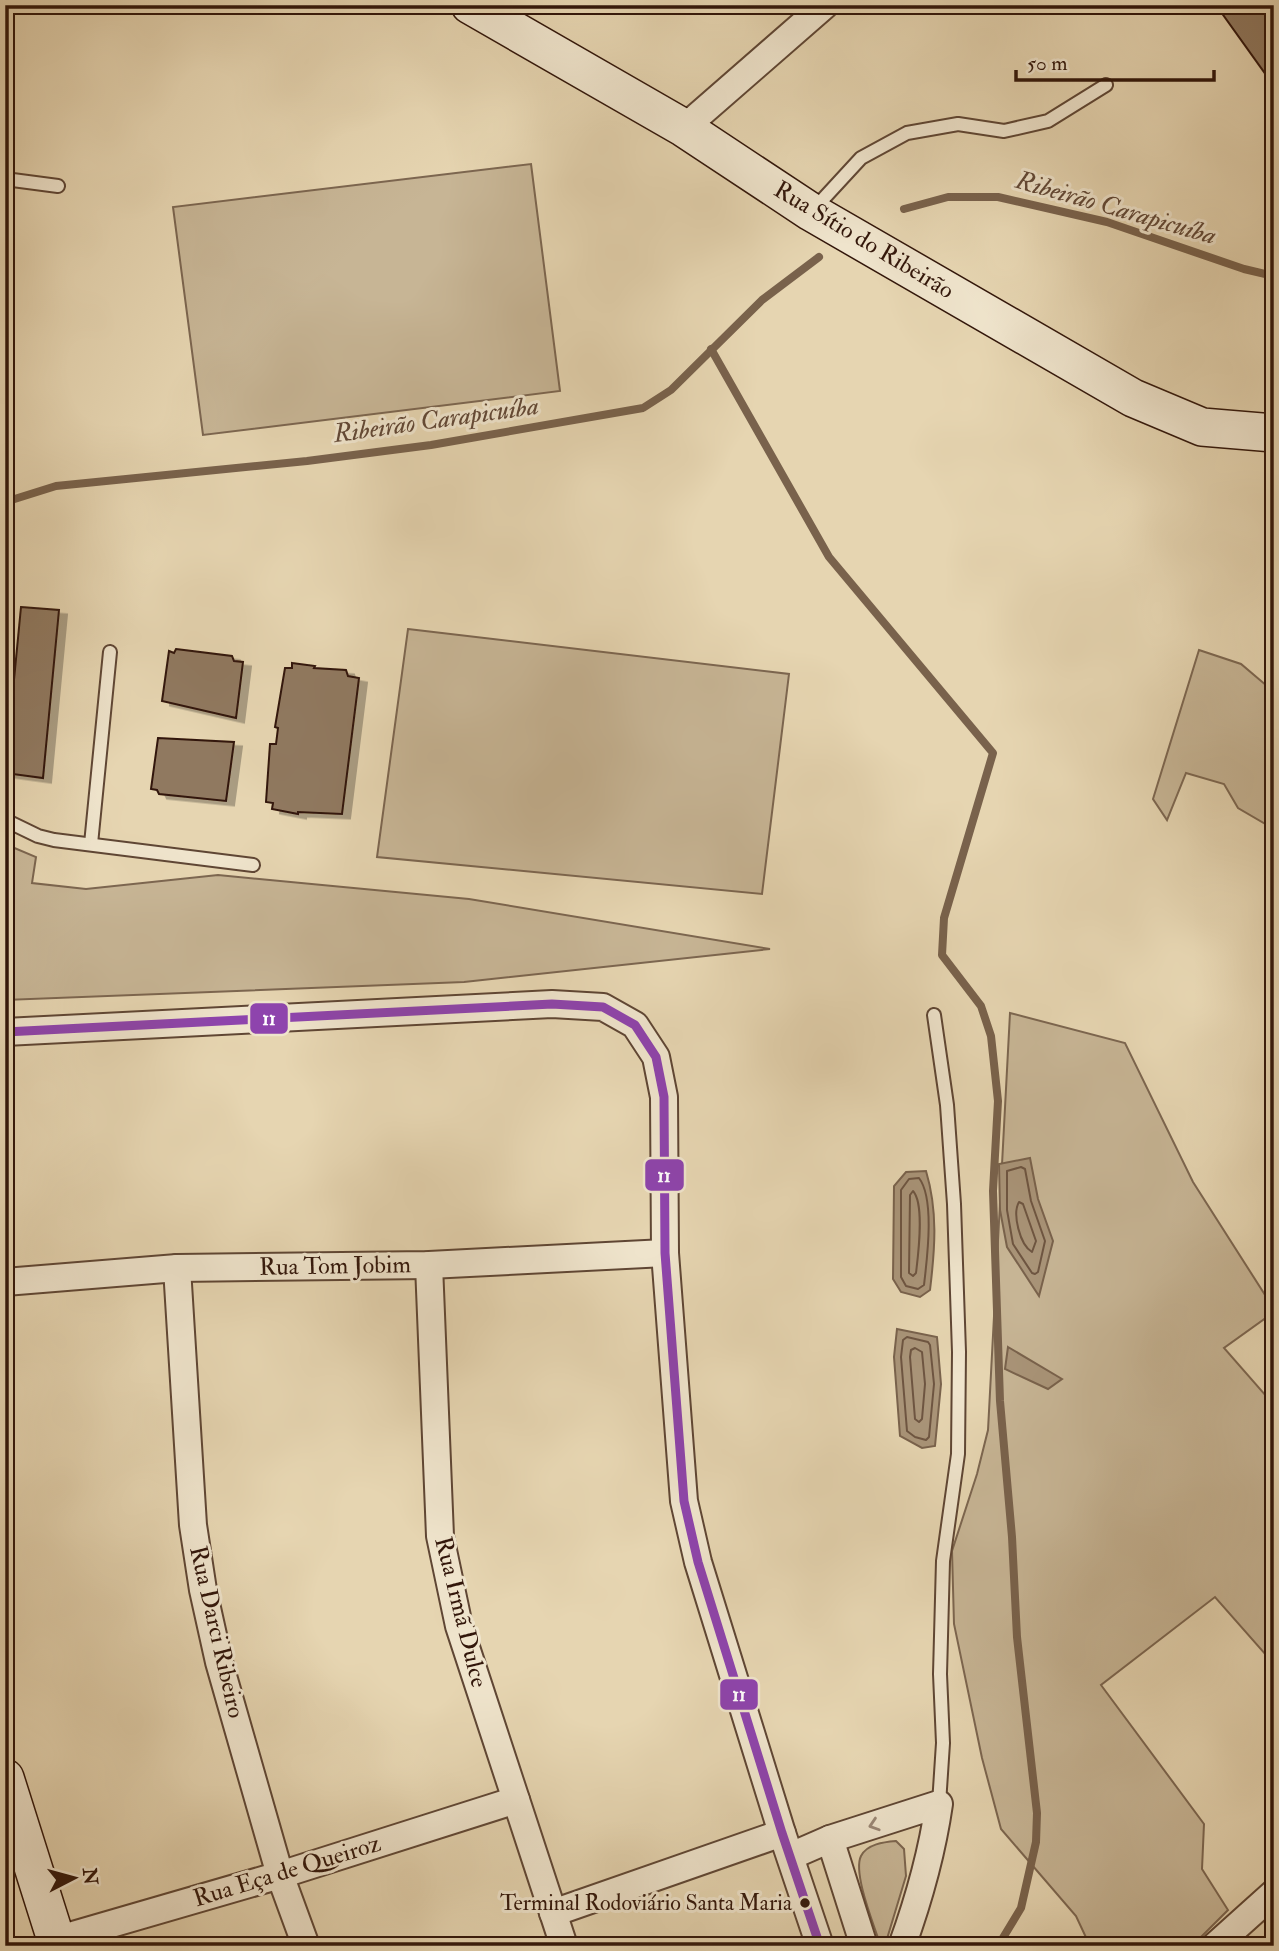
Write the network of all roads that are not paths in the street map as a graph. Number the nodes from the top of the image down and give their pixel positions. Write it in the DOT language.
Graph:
graph roads {
  1 [pos="470,5"];
  2 [pos="825,5"];
  3 [pos="1106,85"];
  4 [pos="684,128"];
  5 [pos="5,179"];
  6 [pos="58,186"];
  7 [pos="811,212"];
  8 [pos="1274,433"];
  9 [pos="110,652"];
  10 [pos="5,820"];
  11 [pos="91,844"];
  12 [pos="253,865"];
  13 [pos="934,1015"];
  14 [pos="5,1032"];
  15 [pos="666,1253"];
  16 [pos="429,1265"];
  17 [pos="177,1268"];
  18 [pos="5,1282"];
  19 [pos="5,1778"];
  20 [pos="516,1800"];
  21 [pos="939,1804"];
  22 [pos="830,1839"];
  23 [pos="786,1844"];
  24 [pos="280,1875"];
  25 [pos="1274,1893"];
  26 [pos="553,1913"];
  27 [pos="57,1943"];
  28 [pos="306,1946"];
  29 [pos="564,1946"];
  30 [pos="820,1946"];
  31 [pos="864,1946"];
  32 [pos="902,1946"];
  33 [pos="1215,1946"];
  1 -- 4 [label="main road, Rua Sítio do Ribeirão"];
  2 -- 4 [label="street"];
  3 -- 7 [label="lane"];
  4 -- 7 [label="main road, Rua Sítio do Ribeirão"];
  5 -- 6 [label="lane"];
  7 -- 8 [label="main road, Rua Sítio do Ribeirão"];
  9 -- 11 [label="lane"];
  10 -- 11 [label="lane"];
  11 -- 12 [label="lane"];
  13 -- 21 [label="lane"];
  14 -- 15 [label="street"];
  15 -- 16 [label="street, Rua Tom Jobim"];
  15 -- 23 [label="street"];
  16 -- 17 [label="street, Rua Tom Jobim"];
  16 -- 20 [label="street, Rua Irmã Dulce"];
  17 -- 18 [label="street, Rua Tom Jobim"];
  17 -- 24 [label="street, Rua Darci Ribeiro"];
  19 -- 27 [label="main road"];
  20 -- 24 [label="street, Rua Eça de Queiroz"];
  20 -- 26 [label="street, Rua Irmã Dulce"];
  21 -- 22 [label="street, one-way"];
  21 -- 32 [label="street"];
  22 -- 23 [label="street"];
  22 -- 31 [label="street"];
  23 -- 26 [label="street"];
  23 -- 30 [label="street"];
  24 -- 27 [label="street, Rua Eça de Queiroz"];
  24 -- 28 [label="street, Rua Darci Ribeiro"];
  25 -- 33 [label="street"];
  26 -- 29 [label="street, Rua Irmã Dulce"];
}
